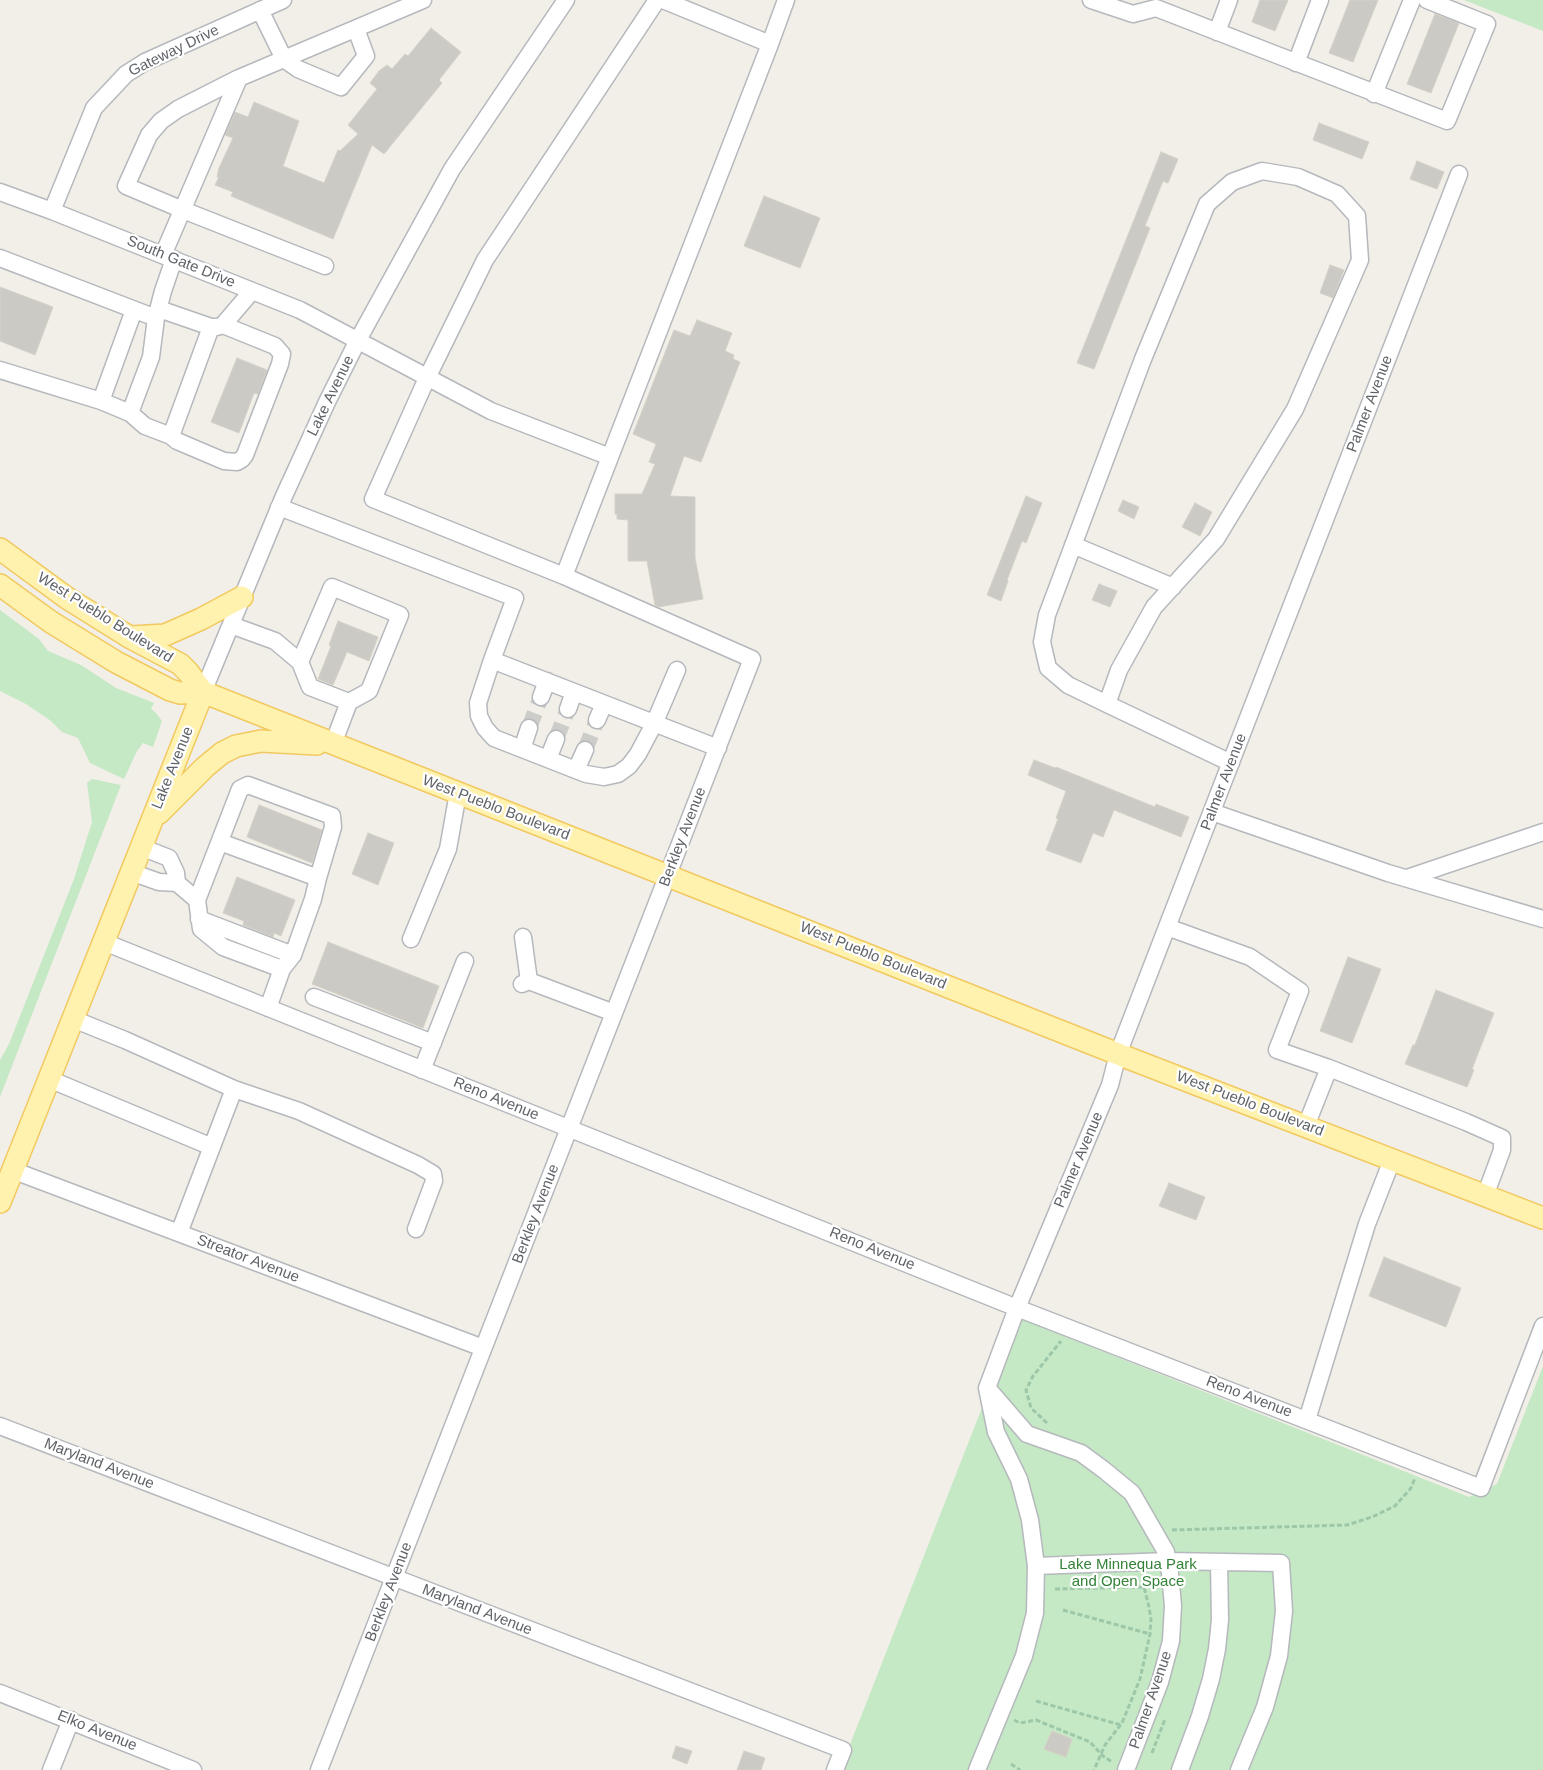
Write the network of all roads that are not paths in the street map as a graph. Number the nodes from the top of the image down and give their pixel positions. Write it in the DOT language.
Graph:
graph roads {
  1 [pos="283,0"];
  2 [pos="423,0"];
  3 [pos="566,0"];
  4 [pos="656,0"];
  5 [pos="663,0"];
  6 [pos="786,0"];
  7 [pos="1091,0"];
  8 [pos="1229,0"];
  9 [pos="1320,0"];
  10 [pos="1412,0"];
  11 [pos="1427,0"];
  12 [pos="1146,5"];
  13 [pos="260,10"];
  14 [pos="356,29"];
  15 [pos="1217,32"];
  16 [pos="770,44"];
  17 [pos="284,59"];
  18 [pos="1296,63"];
  19 [pos="239,78"];
  20 [pos="1374,94"];
  21 [pos="1459,174"];
  22 [pos="0,192"];
  23 [pos="183,210"];
  24 [pos="52,211"];
  25 [pos="169,257"];
  26 [pos="0,258"];
  27 [pos="325,266"];
  28 [pos="252,291"];
  29 [pos="134,310"];
  30 [pos="158,314"];
  31 [pos="217,326"];
  32 [pos="358,340"];
  33 [pos="0,370"];
  34 [pos="427,378"];
  35 [pos="101,401"];
  36 [pos="130,413"];
  37 [pos="171,436"];
  38 [pos="610,457"];
  39 [pos="279,507"];
  40 [pos="1073,545"];
  41 [pos="0,549"];
  42 [pos="564,576"];
  43 [pos="0,585"];
  44 [pos="1173,587"];
  45 [pos="242,597"];
  46 [pos="230,625"];
  47 [pos="131,638"];
  48 [pos="492,660"];
  49 [pos="300,662"];
  50 [pos="677,670"];
  51 [pos="547,682"];
  52 [pos="204,692"];
  53 [pos="574,692"];
  54 [pos="541,697"];
  55 [pos="350,702"];
  56 [pos="604,704"];
  57 [pos="1107,704"];
  58 [pos="568,709"];
  59 [pos="597,720"];
  60 [pos="654,724"];
  61 [pos="529,728"];
  62 [pos="556,739"];
  63 [pos="333,744"];
  64 [pos="718,748"];
  65 [pos="522,749"];
  66 [pos="585,750"];
  67 [pos="548,758"];
  68 [pos="1231,763"];
  69 [pos="576,770"];
  70 [pos="458,793"];
  71 [pos="1212,812"];
  72 [pos="152,820"];
  73 [pos="1543,832"];
  74 [pos="220,842"];
  75 [pos="141,847"];
  76 [pos="131,872"];
  77 [pos="668,875"];
  78 [pos="318,878"];
  79 [pos="1407,878"];
  80 [pos="177,883"];
  81 [pos="196,900"];
  82 [pos="199,919"];
  83 [pos="1543,919"];
  84 [pos="1167,927"];
  85 [pos="522,937"];
  86 [pos="412,940"];
  87 [pos="104,942"];
  88 [pos="293,955"];
  89 [pos="465,962"];
  90 [pos="282,969"];
  91 [pos="314,997"];
  92 [pos="268,1008"];
  93 [pos="614,1013"];
  94 [pos="73,1019"];
  95 [pos="433,1043"];
  96 [pos="1118,1054"];
  97 [pos="1329,1068"];
  98 [pos="422,1070"];
  99 [pos="49,1079"];
  100 [pos="234,1089"];
  101 [pos="1306,1126"];
  102 [pos="569,1128"];
  103 [pos="212,1147"];
  104 [pos="1392,1160"];
  105 [pos="12,1170"];
  106 [pos="1485,1196"];
  107 [pos="0,1202"];
  108 [pos="1543,1218"];
  109 [pos="416,1229"];
  110 [pos="179,1233"];
  111 [pos="1017,1308"];
  112 [pos="1543,1326"];
  113 [pos="483,1348"];
  114 [pos="987,1388"];
  115 [pos="1307,1420"];
  116 [pos="0,1426"];
  117 [pos="1168,1562"];
  118 [pos="1219,1562"];
  119 [pos="1036,1566"];
  120 [pos="394,1578"];
  121 [pos="0,1694"];
  122 [pos="70,1720"];
  123 [pos="52,1770"];
  124 [pos="193,1770"];
  125 [pos="319,1770"];
  126 [pos="835,1770"];
  127 [pos="977,1770"];
  128 [pos="1126,1770"];
  129 [pos="1180,1770"];
  130 [pos="1239,1770"];
  1 -- 13 [label="street, Gateway Drive"];
  2 -- 14 [label="street"];
  3 -- 32 [label="street, Lake Avenue"];
  4 -- 34 [label="street"];
  5 -- 16 [label="street"];
  6 -- 16 [label="street"];
  7 -- 12 [label="street"];
  8 -- 15 [label="street"];
  9 -- 18 [label="street"];
  10 -- 20 [label="street"];
  11 -- 20 [label="street"];
  12 -- 15 [label="street"];
  13 -- 17 [label="street"];
  13 -- 24 [label="street, Gateway Drive"];
  14 -- 17 [label="street"];
  14 -- 17 [label="street"];
  15 -- 18 [label="street"];
  16 -- 38 [label="street"];
  17 -- 19 [label="street"];
  18 -- 20 [label="street"];
  19 -- 23 [label="street"];
  19 -- 23 [label="street"];
  21 -- 68 [label="street, Palmer Avenue"];
  22 -- 24 [label="street, South Gate Drive"];
  23 -- 25 [label="street"];
  23 -- 27 [label="street"];
  24 -- 25 [label="street, South Gate Drive"];
  25 -- 28 [label="street, South Gate Drive"];
  25 -- 30 [label="street"];
  26 -- 29 [label="street"];
  28 -- 31 [label="street"];
  28 -- 32 [label="street, South Gate Drive"];
  29 -- 30 [label="street"];
  29 -- 35 [label="street"];
  30 -- 31 [label="street"];
  30 -- 36 [label="street"];
  31 -- 37 [label="street"];
  31 -- 37 [label="street"];
  32 -- 34 [label="street, South Gate Drive"];
  32 -- 39 [label="street, Lake Avenue"];
  33 -- 35 [label="street"];
  34 -- 38 [label="street, South Gate Drive"];
  34 -- 42 [label="street"];
  35 -- 36 [label="street"];
  36 -- 37 [label="street"];
  38 -- 42 [label="street"];
  39 -- 45 [label="street, Lake Avenue"];
  39 -- 48 [label="street"];
  40 -- 44 [label="street"];
  40 -- 44 [label="street"];
  40 -- 57 [label="street"];
  41 -- 47 [label="main road, West Pueblo Boulevard"];
  42 -- 64 [label="street, Berkley Avenue"];
  43 -- 52 [label="main road, West Pueblo Boulevard"];
  44 -- 57 [label="street"];
  45 -- 46 [label="street, Lake Avenue"];
  45 -- 47 [label="main road"];
  46 -- 49 [label="street"];
  46 -- 52 [label="street, Lake Avenue"];
  47 -- 52 [label="main road, West Pueblo Boulevard"];
  48 -- 51 [label="street"];
  48 -- 65 [label="street"];
  49 -- 55 [label="street"];
  49 -- 55 [label="street"];
  50 -- 60 [label="street"];
  51 -- 53 [label="street"];
  51 -- 54 [label="street"];
  52 -- 63 [label="main road, West Pueblo Boulevard"];
  52 -- 72 [label="main road, Lake Avenue"];
  53 -- 56 [label="street"];
  53 -- 58 [label="street"];
  55 -- 63 [label="street"];
  56 -- 59 [label="street"];
  56 -- 60 [label="street"];
  57 -- 68 [label="street"];
  60 -- 64 [label="street"];
  60 -- 69 [label="street"];
  61 -- 65 [label="street"];
  62 -- 67 [label="street"];
  63 -- 70 [label="main road, West Pueblo Boulevard"];
  63 -- 72 [label="main road"];
  64 -- 77 [label="street, Berkley Avenue"];
  65 -- 67 [label="street"];
  66 -- 69 [label="street"];
  67 -- 69 [label="street"];
  68 -- 71 [label="street, Palmer Avenue"];
  70 -- 77 [label="main road, West Pueblo Boulevard"];
  70 -- 86 [label="street"];
  71 -- 79 [label="street"];
  71 -- 84 [label="street, Palmer Avenue"];
  72 -- 75 [label="main road, Lake Avenue"];
  73 -- 79 [label="street"];
  74 -- 78 [label="street"];
  74 -- 78 [label="street"];
  74 -- 81 [label="street"];
  75 -- 76 [label="main road, Lake Avenue"];
  75 -- 80 [label="street"];
  76 -- 80 [label="street"];
  76 -- 87 [label="main road, Lake Avenue"];
  77 -- 93 [label="street, Berkley Avenue"];
  77 -- 96 [label="main road, West Pueblo Boulevard"];
  78 -- 88 [label="street"];
  79 -- 83 [label="street"];
  80 -- 81 [label="street"];
  81 -- 82 [label="street"];
  82 -- 88 [label="street"];
  82 -- 90 [label="street"];
  84 -- 96 [label="street, Palmer Avenue"];
  84 -- 97 [label="street"];
  85 -- 93 [label="street"];
  87 -- 92 [label="street, Reno Avenue"];
  87 -- 94 [label="main road, Lake Avenue"];
  88 -- 90 [label="street"];
  89 -- 95 [label="street"];
  90 -- 92 [label="street"];
  91 -- 95 [label="street"];
  92 -- 98 [label="street, Reno Avenue"];
  93 -- 102 [label="street, Berkley Avenue"];
  94 -- 99 [label="main road, Lake Avenue"];
  94 -- 100 [label="street"];
  95 -- 98 [label="street"];
  96 -- 101 [label="main road, West Pueblo Boulevard"];
  96 -- 111 [label="street, Palmer Avenue"];
  97 -- 101 [label="street"];
  97 -- 106 [label="street"];
  98 -- 102 [label="street, Reno Avenue"];
  99 -- 103 [label="street"];
  99 -- 105 [label="main road, Lake Avenue"];
  100 -- 103 [label="street"];
  100 -- 109 [label="street"];
  101 -- 104 [label="main road, West Pueblo Boulevard"];
  102 -- 111 [label="street, Reno Avenue"];
  102 -- 113 [label="street, Berkley Avenue"];
  103 -- 110 [label="street"];
  104 -- 106 [label="main road, West Pueblo Boulevard"];
  104 -- 115 [label="street"];
  105 -- 107 [label="main road, Lake Avenue"];
  105 -- 110 [label="street, Streator Avenue"];
  106 -- 108 [label="main road, West Pueblo Boulevard"];
  110 -- 113 [label="street, Streator Avenue"];
  111 -- 114 [label="street, Palmer Avenue"];
  111 -- 115 [label="street, Reno Avenue"];
  112 -- 115 [label="street, Reno Avenue"];
  113 -- 120 [label="street, Berkley Avenue"];
  114 -- 117 [label="street, Palmer Avenue"];
  114 -- 119 [label="street"];
  116 -- 120 [label="street, Maryland Avenue"];
  117 -- 118 [label="street"];
  117 -- 119 [label="street"];
  117 -- 128 [label="street, Palmer Avenue"];
  118 -- 129 [label="street"];
  118 -- 130 [label="street"];
  119 -- 127 [label="street"];
  120 -- 125 [label="street, Berkley Avenue"];
  120 -- 126 [label="street, Maryland Avenue"];
  121 -- 122 [label="street, Elko Avenue"];
  122 -- 123 [label="street"];
  122 -- 124 [label="street, Elko Avenue"];
}
